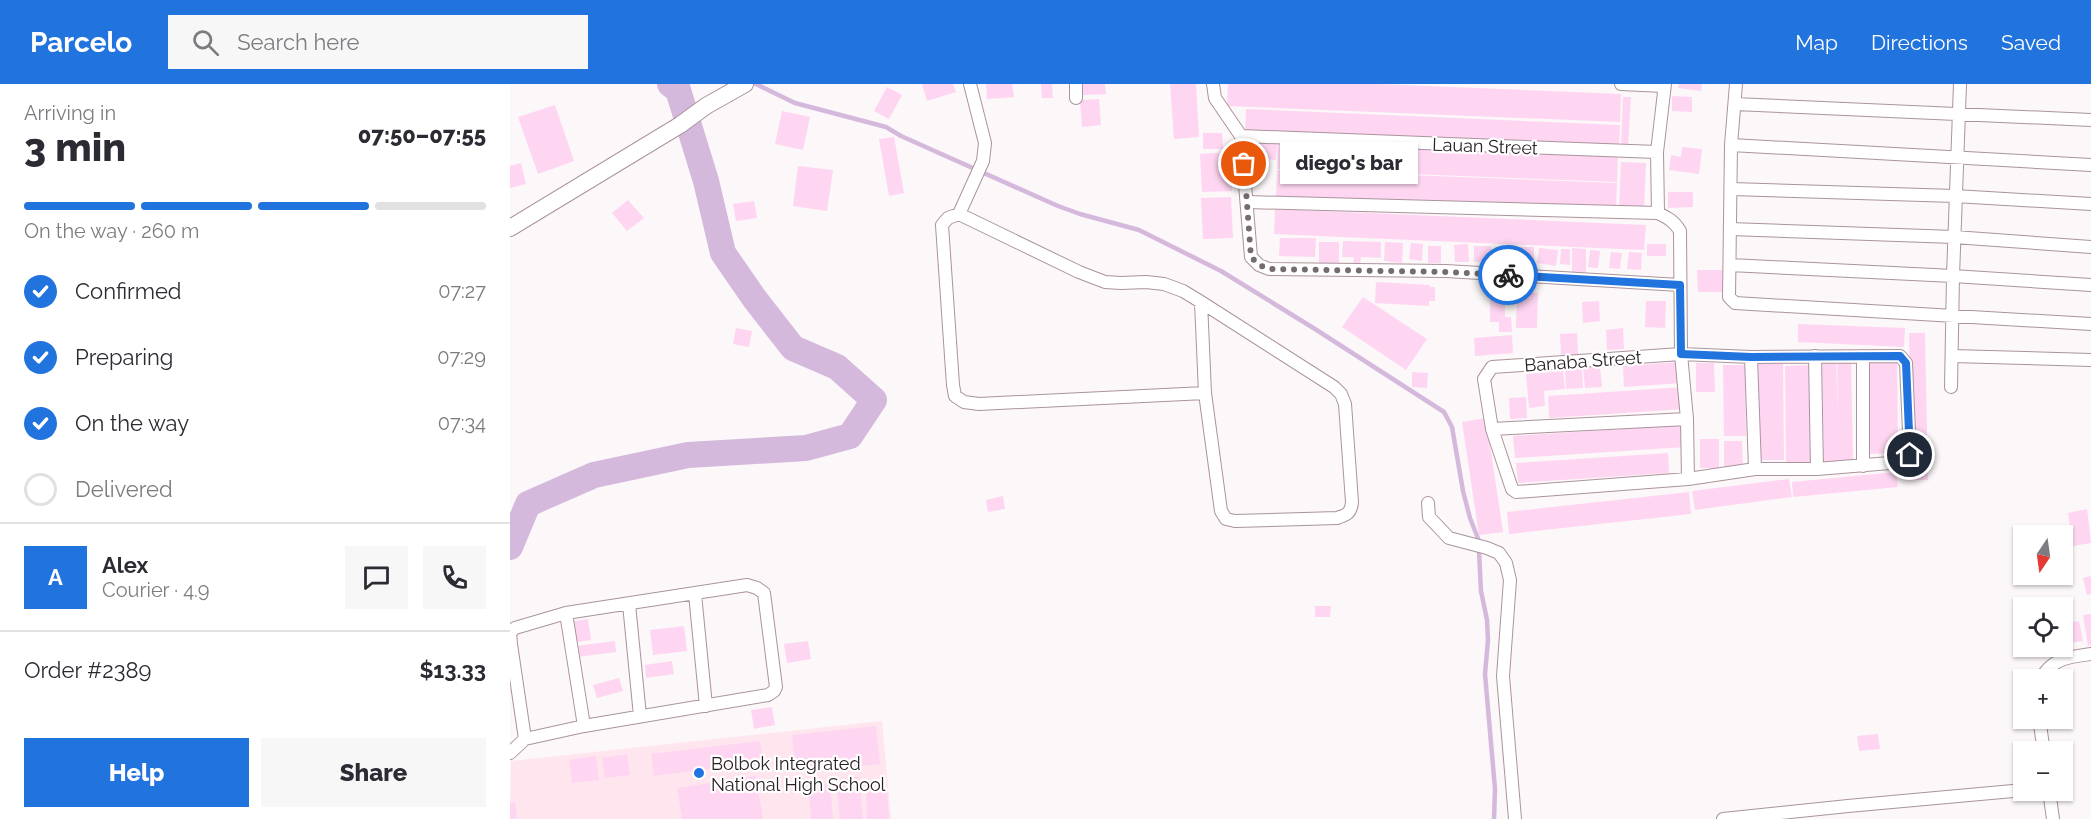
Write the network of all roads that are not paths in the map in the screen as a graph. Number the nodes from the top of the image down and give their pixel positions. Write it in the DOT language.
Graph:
graph roads {
  1 [pos="745,84"];
  2 [pos="970,84"];
  3 [pos="1076,84"];
  4 [pos="1214,84"];
  5 [pos="1621,84"];
  6 [pos="1736,84"];
  7 [pos="1960,84"];
  8 [pos="1665,85"];
  9 [pos="1076,98"];
  10 [pos="1735,104"];
  11 [pos="1960,114"];
  12 [pos="2091,120"];
  13 [pos="1241,136"];
  14 [pos="1731,145"];
  15 [pos="1657,152"];
  16 [pos="1958,156"];
  17 [pos="2091,165"];
  18 [pos="1732,189"];
  19 [pos="1955,196"];
  20 [pos="1247,202"];
  21 [pos="2091,204"];
  22 [pos="1658,213"];
  23 [pos="959,214"];
  24 [pos="510,228"];
  25 [pos="1730,229"];
  26 [pos="1954,237"];
  27 [pos="2091,247"];
  28 [pos="1730,265"];
  29 [pos="1953,276"];
  30 [pos="1680,285"];
  31 [pos="2091,285"];
  32 [pos="1201,302"];
  33 [pos="1952,316"];
  34 [pos="2091,324"];
  35 [pos="1681,354"];
  36 [pos="1815,356"];
  37 [pos="1863,356"];
  38 [pos="1952,356"];
  39 [pos="1751,357"];
  40 [pos="2091,360"];
  41 [pos="1952,387"];
  42 [pos="1205,393"];
  43 [pos="1687,419"];
  44 [pos="1492,429"];
  45 [pos="1863,466"];
  46 [pos="1755,469"];
  47 [pos="1817,469"];
  48 [pos="1688,479"];
  49 [pos="1428,503"];
  50 [pos="695,594"];
  51 [pos="629,604"];
  52 [pos="566,613"];
  53 [pos="2091,654"];
  54 [pos="2047,669"];
  55 [pos="706,706"];
  56 [pos="640,716"];
  57 [pos="584,726"];
  58 [pos="525,739"];
  59 [pos="510,753"];
  60 [pos="2013,791"];
  61 [pos="2051,801"];
  62 [pos="1515,819"];
  63 [pos="1723,819"];
  64 [pos="2053,819"];
  1 -- 24 [label="main road"];
  2 -- 23 [label="street"];
  3 -- 9 [label="street"];
  4 -- 13 [label="street"];
  5 -- 8 [label="street"];
  6 -- 10 [label="street"];
  7 -- 11 [label="street"];
  8 -- 15 [label="street"];
  10 -- 11 [label="street"];
  10 -- 14 [label="street"];
  11 -- 12 [label="street"];
  11 -- 16 [label="street"];
  13 -- 15 [label="street, Lauan Street"];
  13 -- 20 [label="street"];
  14 -- 16 [label="street"];
  14 -- 18 [label="street"];
  15 -- 22 [label="street"];
  16 -- 17 [label="street"];
  16 -- 19 [label="street"];
  18 -- 19 [label="street"];
  18 -- 25 [label="street"];
  19 -- 21 [label="street"];
  19 -- 26 [label="street"];
  20 -- 22 [label="street"];
  20 -- 30 [label="street"];
  22 -- 30 [label="street"];
  23 -- 32 [label="street"];
  23 -- 42 [label="street"];
  25 -- 26 [label="street"];
  25 -- 28 [label="street"];
  26 -- 27 [label="street"];
  26 -- 29 [label="street"];
  28 -- 29 [label="street"];
  28 -- 33 [label="street"];
  29 -- 31 [label="street"];
  29 -- 33 [label="street"];
  30 -- 35 [label="street"];
  32 -- 42 [label="street"];
  32 -- 42 [label="street"];
  33 -- 34 [label="street"];
  33 -- 38 [label="street"];
  35 -- 39 [label="street, Banaba Street"];
  35 -- 43 [label="street"];
  35 -- 44 [label="street, Banaba Street"];
  36 -- 37 [label="street, Banaba Street"];
  36 -- 39 [label="street, Banaba Street"];
  36 -- 47 [label="street"];
  37 -- 45 [label="street"];
  37 -- 45 [label="street, Banaba Street"];
  38 -- 40 [label="street"];
  38 -- 41 [label="street"];
  39 -- 46 [label="street"];
  43 -- 44 [label="street"];
  43 -- 48 [label="street"];
  44 -- 48 [label="street"];
  45 -- 47 [label="street"];
  46 -- 47 [label="street"];
  46 -- 48 [label="street"];
  49 -- 62 [label="street"];
  50 -- 51 [label="street"];
  50 -- 55 [label="street"];
  50 -- 55 [label="street"];
  51 -- 52 [label="street"];
  51 -- 56 [label="street"];
  52 -- 57 [label="street"];
  52 -- 58 [label="street"];
  53 -- 54 [label="street"];
  55 -- 56 [label="street"];
  56 -- 57 [label="street"];
  57 -- 58 [label="street"];
  58 -- 59 [label="street"];
  60 -- 63 [label="street"];
  61 -- 64 [label="street"];
}
